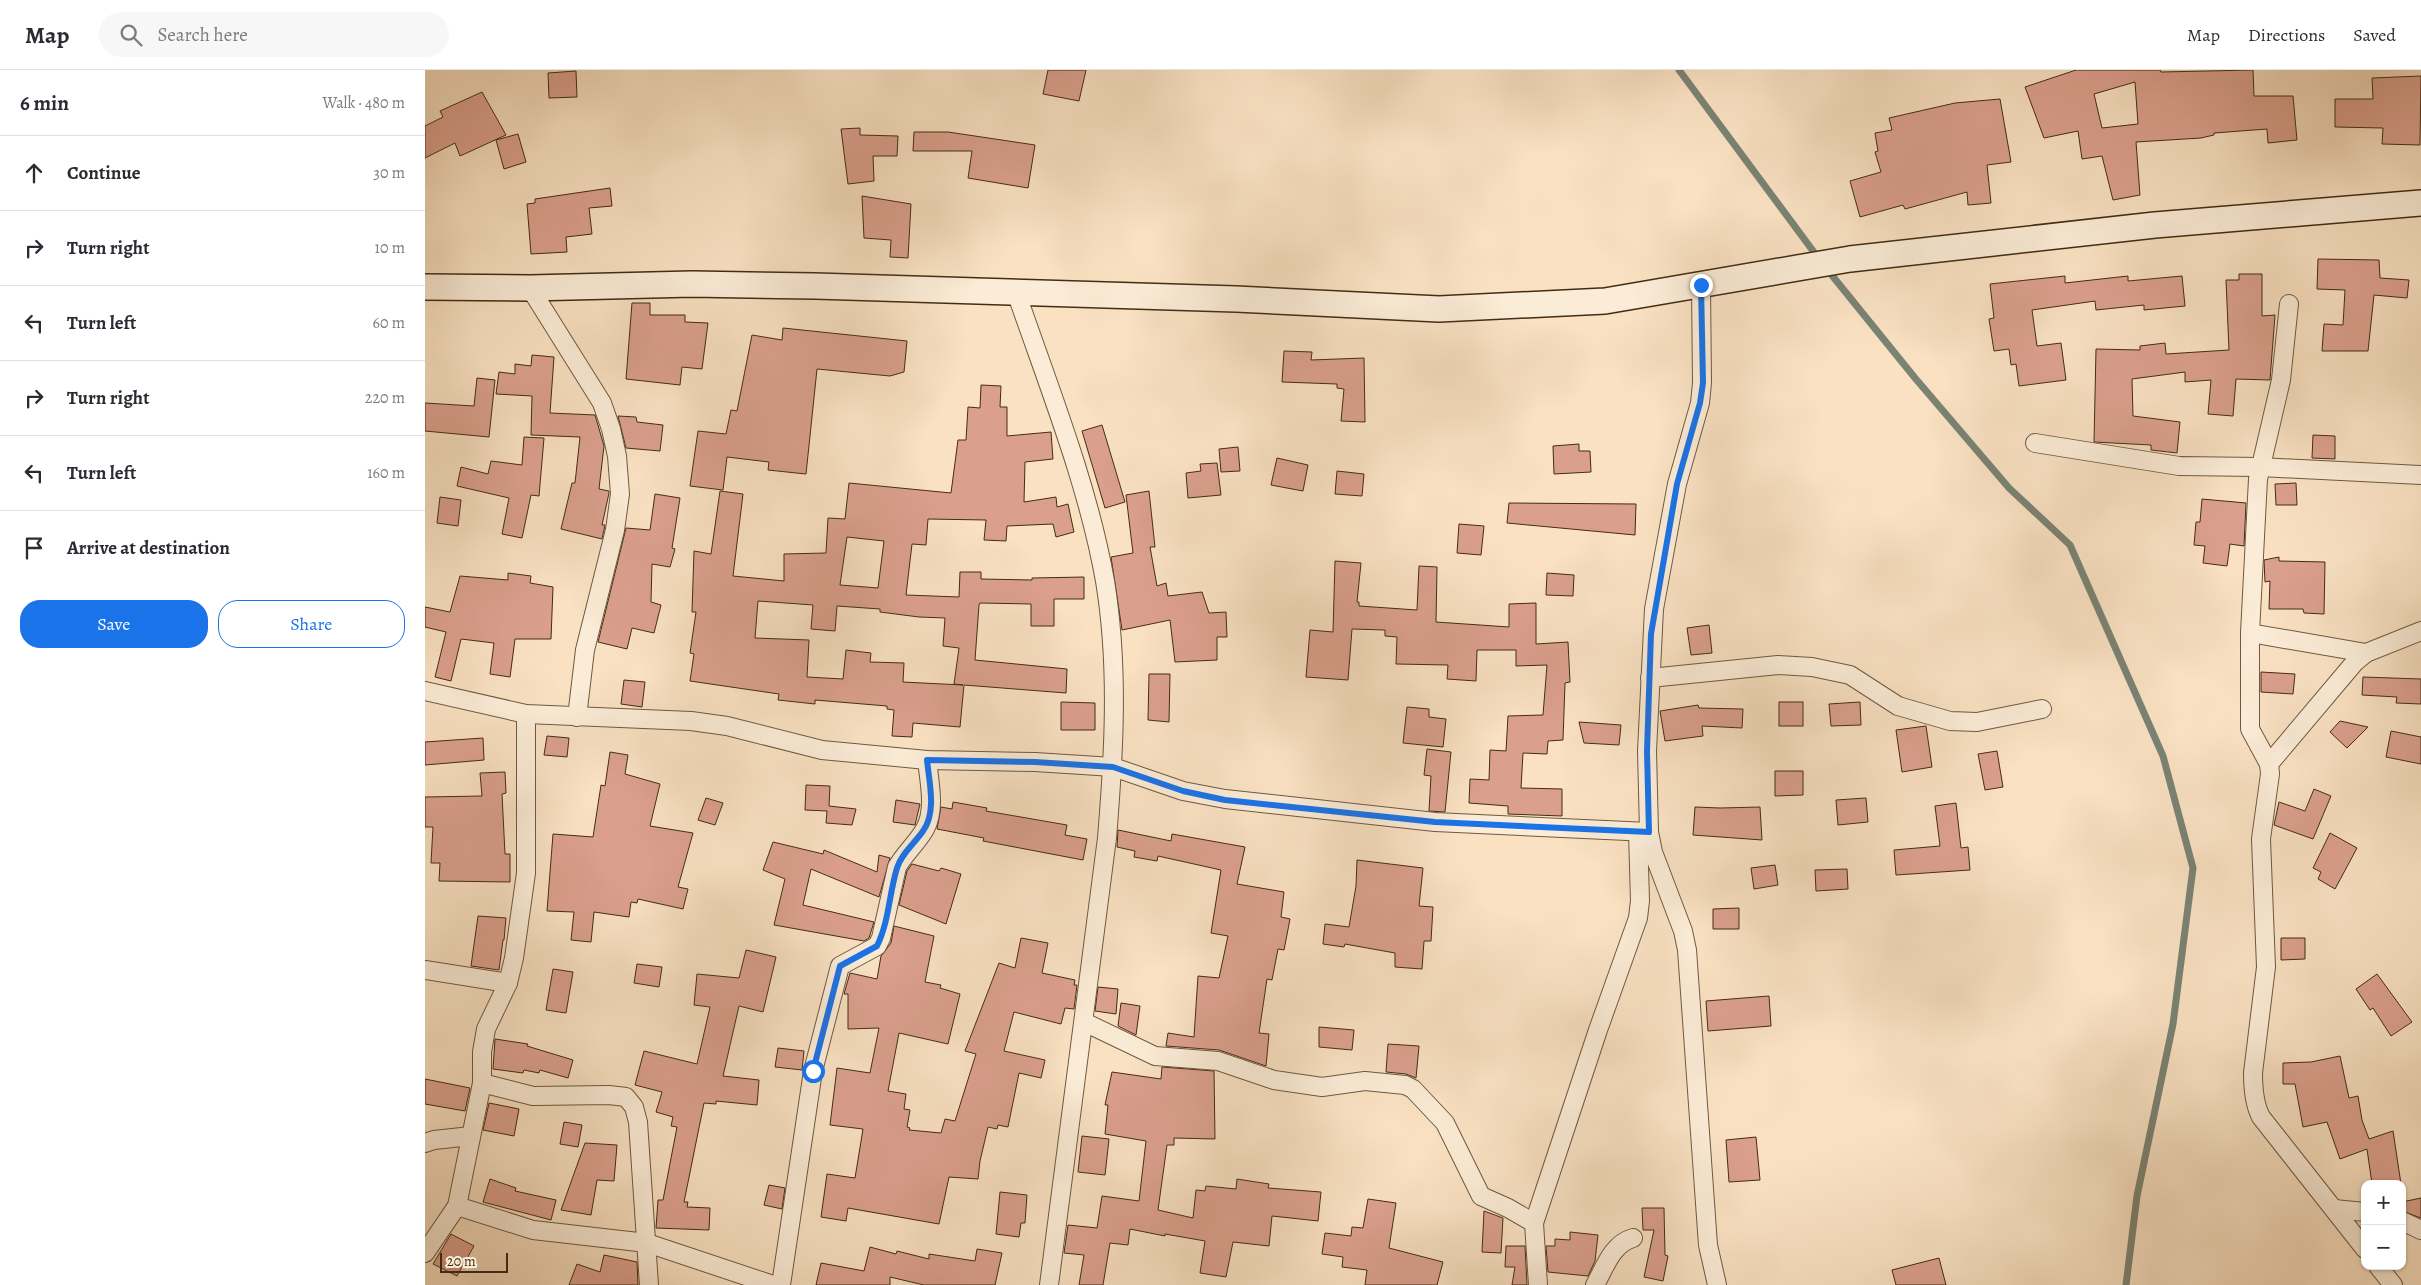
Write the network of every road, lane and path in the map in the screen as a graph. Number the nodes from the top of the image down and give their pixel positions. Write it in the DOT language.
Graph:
graph roads {
  1 [pos="2421,203"];
  2 [pos="1701,285"];
  3 [pos="425,287"];
  4 [pos="530,288"];
  5 [pos="1016,292"];
  6 [pos="2289,304"];
  7 [pos="2035,443"];
  8 [pos="2260,467"];
  9 [pos="2421,475"];
  10 [pos="2421,631"];
  11 [pos="2250,634"];
  12 [pos="2366,653"];
  13 [pos="1650,678"];
  14 [pos="425,691"];
  15 [pos="2042,708"];
  16 [pos="526,714"];
  17 [pos="577,717"];
  18 [pos="927,760"];
  19 [pos="2269,764"];
  20 [pos="1113,767"];
  21 [pos="1643,832"];
  22 [pos="425,970"];
  23 [pos="507,983"];
  24 [pos="1084,1022"];
  25 [pos="482,1083"];
  26 [pos="471,1136"];
  27 [pos="425,1143"];
  28 [pos="457,1206"];
  29 [pos="2334,1209"];
  30 [pos="2361,1212"];
  31 [pos="1534,1223"];
  32 [pos="2406,1223"];
  33 [pos="2421,1230"];
  34 [pos="1633,1238"];
  35 [pos="647,1243"];
  36 [pos="2361,1244"];
  37 [pos="425,1253"];
  38 [pos="2381,1270"];
  39 [pos="649,1285"];
  40 [pos="773,1285"];
  41 [pos="781,1285"];
  42 [pos="1049,1285"];
  43 [pos="1538,1285"];
  44 [pos="1595,1285"];
  45 [pos="1717,1285"];
  46 [pos="2393,1285"];
  1 -- 2 [label="main road"];
  2 -- 5 [label="main road"];
  2 -- 13 [label="street"];
  3 -- 4 [label="main road"];
  4 -- 5 [label="main road"];
  4 -- 17 [label="street"];
  5 -- 20 [label="street"];
  6 -- 8 [label="street"];
  7 -- 8 [label="street"];
  8 -- 9 [label="street"];
  8 -- 11 [label="street"];
  10 -- 12 [label="street"];
  11 -- 12 [label="street"];
  11 -- 19 [label="street"];
  12 -- 19 [label="street"];
  13 -- 15 [label="street"];
  13 -- 21 [label="street"];
  14 -- 16 [label="street"];
  16 -- 17 [label="street"];
  16 -- 23 [label="street"];
  17 -- 18 [label="street"];
  18 -- 20 [label="street"];
  18 -- 41 [label="street"];
  19 -- 29 [label="street"];
  20 -- 21 [label="street"];
  20 -- 24 [label="street"];
  21 -- 31 [label="street"];
  21 -- 45 [label="street"];
  22 -- 23 [label="street"];
  23 -- 25 [label="street"];
  24 -- 31 [label="street"];
  24 -- 42 [label="street"];
  25 -- 26 [label="street"];
  25 -- 35 [label="street"];
  26 -- 27 [label="street"];
  26 -- 28 [label="street"];
  28 -- 35 [label="street"];
  28 -- 37 [label="street"];
  29 -- 30 [label="street"];
  29 -- 36 [label="street"];
  31 -- 43 [label="street"];
  32 -- 33 [label="street"];
  34 -- 44 [label="street"];
  35 -- 39 [label="street"];
  35 -- 40 [label="street"];
  38 -- 46 [label="street"];
}
